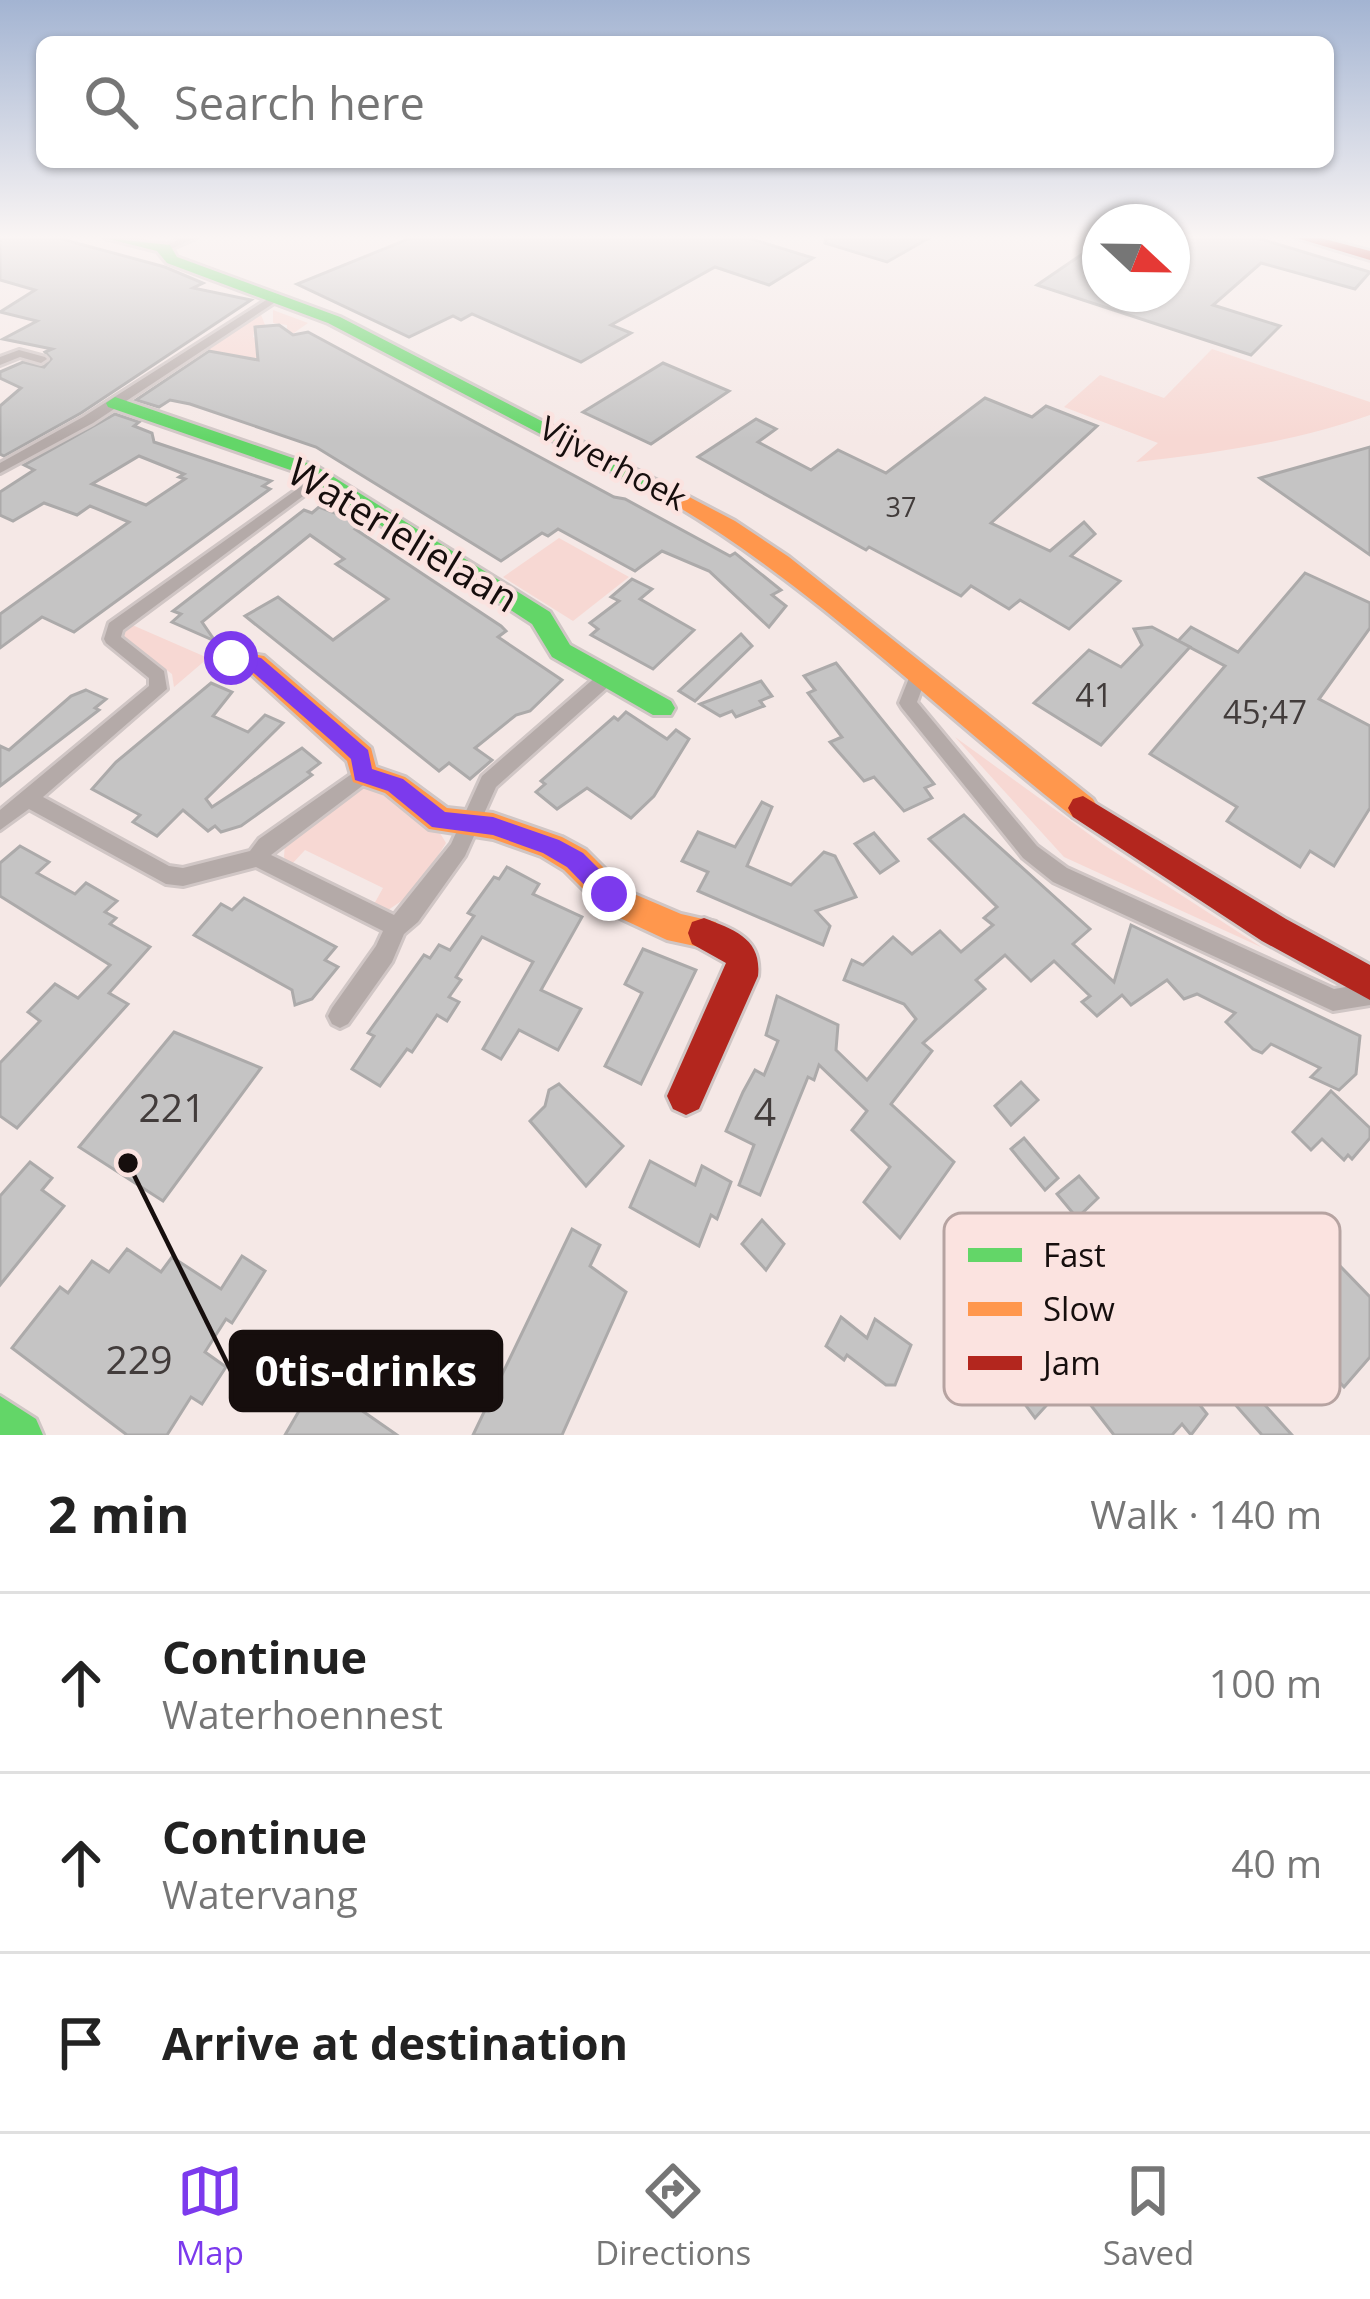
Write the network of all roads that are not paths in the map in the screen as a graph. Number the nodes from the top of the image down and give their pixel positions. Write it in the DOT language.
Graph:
graph roads {
  1 [pos="266,305"];
  2 [pos="296,305"];
  3 [pos="41,359"];
  4 [pos="0,361"];
  5 [pos="115,403"];
  6 [pos="0,469"];
  7 [pos="317,479"];
  8 [pos="231,658"];
  9 [pos="917,677"];
  10 [pos="604,680"];
  11 [pos="662,708"];
  12 [pos="363,774"];
  13 [pos="28,799"];
  14 [pos="0,822"];
  15 [pos="469,825"];
  16 [pos="257,858"];
  17 [pos="396,926"];
  18 [pos="1370,982"];
  19 [pos="1370,994"];
  20 [pos="340,1016"];
  21 [pos="686,1096"];
  22 [pos="0,1419"];
  23 [pos="20,1435"];
  1 -- 5 [label="street"];
  2 -- 9 [label="street, Vijverhoek"];
  3 -- 4 [label="street"];
  5 -- 6 [label="street"];
  5 -- 7 [label="street, Waterlelielaan"];
  7 -- 10 [label="street, Waterlelielaan"];
  7 -- 13 [label="street"];
  8 -- 12 [label="street"];
  9 -- 18 [label="street, Vijverhoek"];
  9 -- 19 [label="street"];
  10 -- 11 [label="street, Waterlelielaan"];
  10 -- 15 [label="street"];
  12 -- 15 [label="street"];
  12 -- 16 [label="street"];
  13 -- 14 [label="street"];
  13 -- 16 [label="street"];
  15 -- 17 [label="street"];
  15 -- 21 [label="street"];
  16 -- 17 [label="street"];
  17 -- 20 [label="street"];
  22 -- 23 [label="street"];
}
